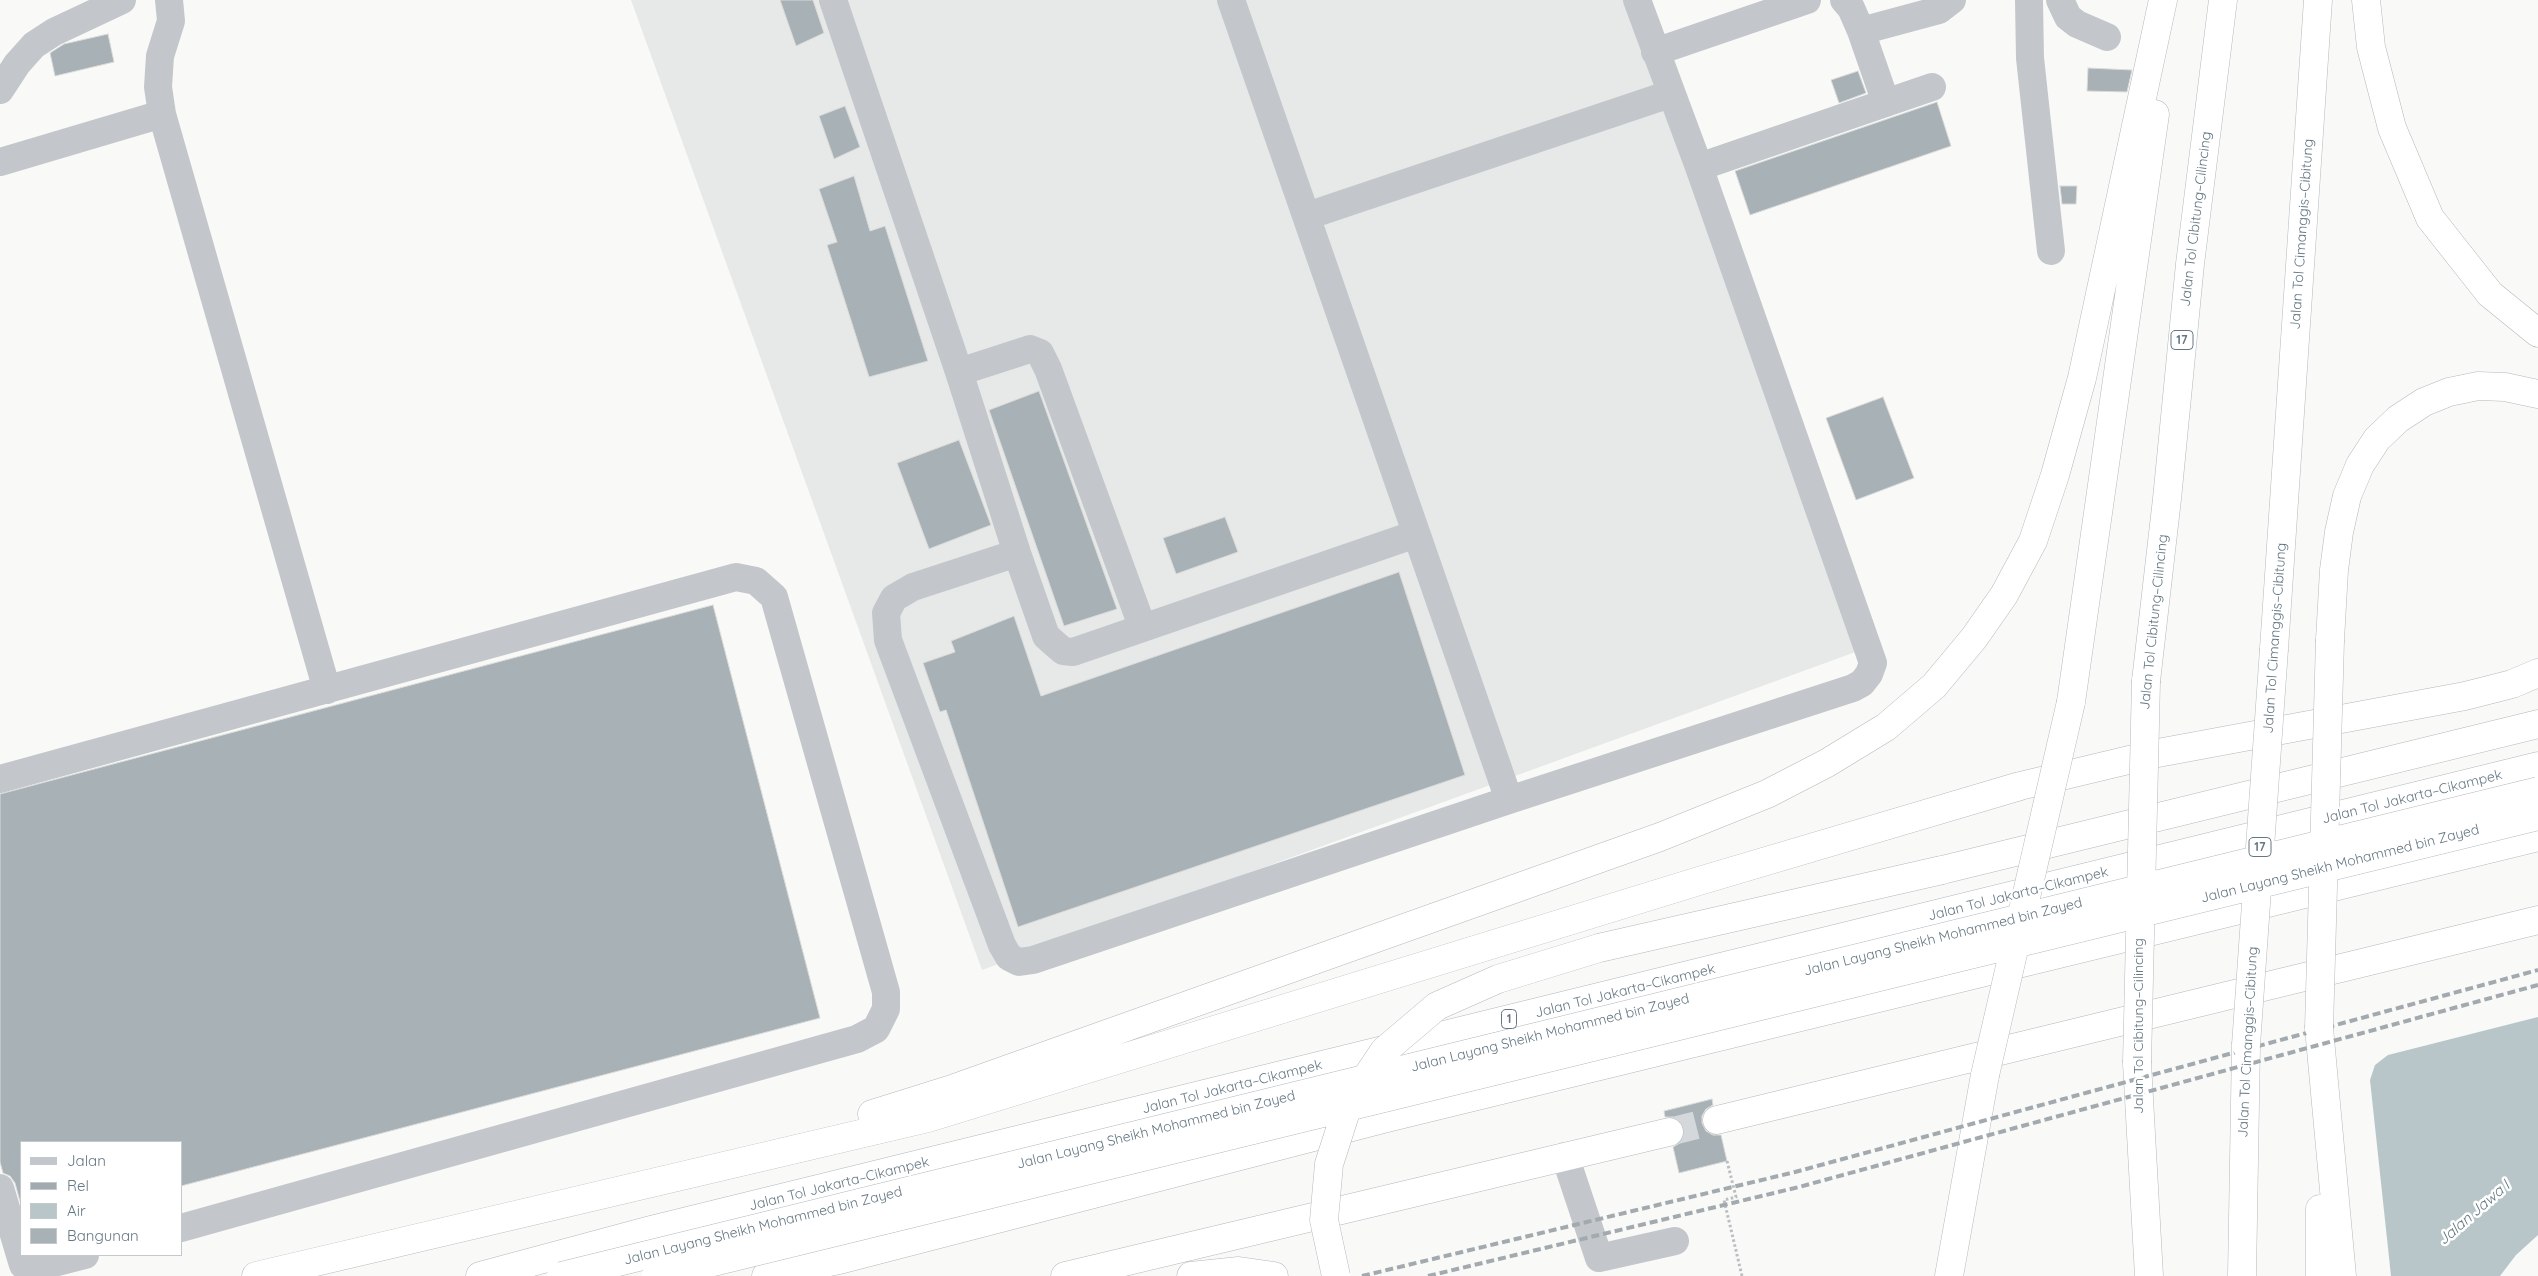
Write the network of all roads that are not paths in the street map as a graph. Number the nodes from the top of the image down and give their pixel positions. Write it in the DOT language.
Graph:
graph roads {
  1 [pos="122,0"];
  2 [pos="169,0"];
  3 [pos="833,0"];
  4 [pos="1231,0"];
  5 [pos="1637,0"];
  6 [pos="1807,0"];
  7 [pos="1844,0"];
  8 [pos="1952,0"];
  9 [pos="2029,0"];
  10 [pos="2060,0"];
  11 [pos="2163,0"];
  12 [pos="2172,0"];
  13 [pos="2223,0"];
  14 [pos="2318,0"];
  15 [pos="2366,0"];
  16 [pos="1861,32"];
  17 [pos="2107,37"];
  18 [pos="1655,52"];
  19 [pos="1932,87"];
  20 [pos="0,90"];
  21 [pos="1670,94"];
  22 [pos="1886,103"];
  23 [pos="162,114"];
  24 [pos="1,159"];
  25 [pos="1699,167"];
  26 [pos="1307,216"];
  27 [pos="2051,251"];
  28 [pos="2538,333"];
  29 [pos="959,372"];
  30 [pos="2538,394"];
  31 [pos="1416,534"];
  32 [pos="1017,553"];
  33 [pos="1142,626"];
  34 [pos="2538,673"];
  35 [pos="327,690"];
  36 [pos="2538,724"];
  37 [pos="2538,766"];
  38 [pos="0,779"];
  39 [pos="2538,791"];
  40 [pos="1509,800"];
  41 [pos="2538,816"];
  42 [pos="2538,837"];
  43 [pos="2538,920"];
  44 [pos="2319,1029"];
  45 [pos="1717,1120"];
  46 [pos="1669,1132"];
  47 [pos="1565,1156"];
  48 [pos="638,1184"];
  49 [pos="0,1188"];
  50 [pos="182,1228"];
  51 [pos="1675,1241"];
  52 [pos="20,1255"];
  53 [pos="20,1256"];
  54 [pos="81,1256"];
  55 [pos="256,1276"];
  56 [pos="480,1276"];
  57 [pos="561,1276"];
  58 [pos="656,1276"];
  59 [pos="766,1276"];
  60 [pos="1065,1276"];
  61 [pos="1191,1276"];
  62 [pos="1274,1276"];
  63 [pos="1336,1276"];
  64 [pos="1949,1276"];
  65 [pos="2149,1276"];
  66 [pos="2242,1276"];
  67 [pos="2320,1276"];
  68 [pos="2342,1276"];
  1 -- 20 [label="street"];
  2 -- 23 [label="street"];
  3 -- 29 [label="street"];
  4 -- 26 [label="street"];
  5 -- 18 [label="street"];
  6 -- 18 [label="street"];
  7 -- 16 [label="street"];
  8 -- 16 [label="street"];
  9 -- 27 [label="street"];
  10 -- 17 [label="street"];
  11 -- 48 [label="highway"];
  12 -- 64 [label="highway, bridge"];
  13 -- 65 [label="highway, Jalan Tol Cibitung–Cilincing / 17, bridge"];
  14 -- 66 [label="highway, Jalan Tol Cimanggis–Cibitung / 17, bridge"];
  15 -- 28 [label="highway"];
  16 -- 22 [label="street"];
  18 -- 21 [label="street"];
  19 -- 22 [label="street"];
  21 -- 25 [label="street"];
  21 -- 26 [label="street"];
  22 -- 25 [label="street"];
  23 -- 24 [label="street"];
  23 -- 35 [label="street"];
  25 -- 40 [label="street"];
  26 -- 31 [label="street"];
  29 -- 32 [label="street"];
  29 -- 33 [label="street"];
  30 -- 44 [label="highway, bridge"];
  31 -- 33 [label="street"];
  31 -- 40 [label="street"];
  32 -- 33 [label="street"];
  32 -- 40 [label="street"];
  34 -- 48 [label="highway"];
  35 -- 38 [label="street"];
  35 -- 50 [label="street"];
  36 -- 63 [label="highway, bridge"];
  37 -- 56 [label="highway, Jalan Tol Jakarta–Cikampek / 1"];
  39 -- 57 [label="highway, Jalan Layang Sheikh Mohammed bin Zayed / 1, bridge"];
  41 -- 58 [label="highway, Jalan Layang Sheikh Mohammed bin Zayed, bridge"];
  42 -- 59 [label="highway"];
  43 -- 45 [label="highway"];
  44 -- 67 [label="highway"];
  44 -- 68 [label="highway"];
  46 -- 47 [label="highway"];
  47 -- 51 [label="street"];
  47 -- 60 [label="highway"];
  48 -- 55 [label="highway"];
  49 -- 52 [label="street"];
  53 -- 54 [label="street"];
  61 -- 62 [label="highway"];
}
